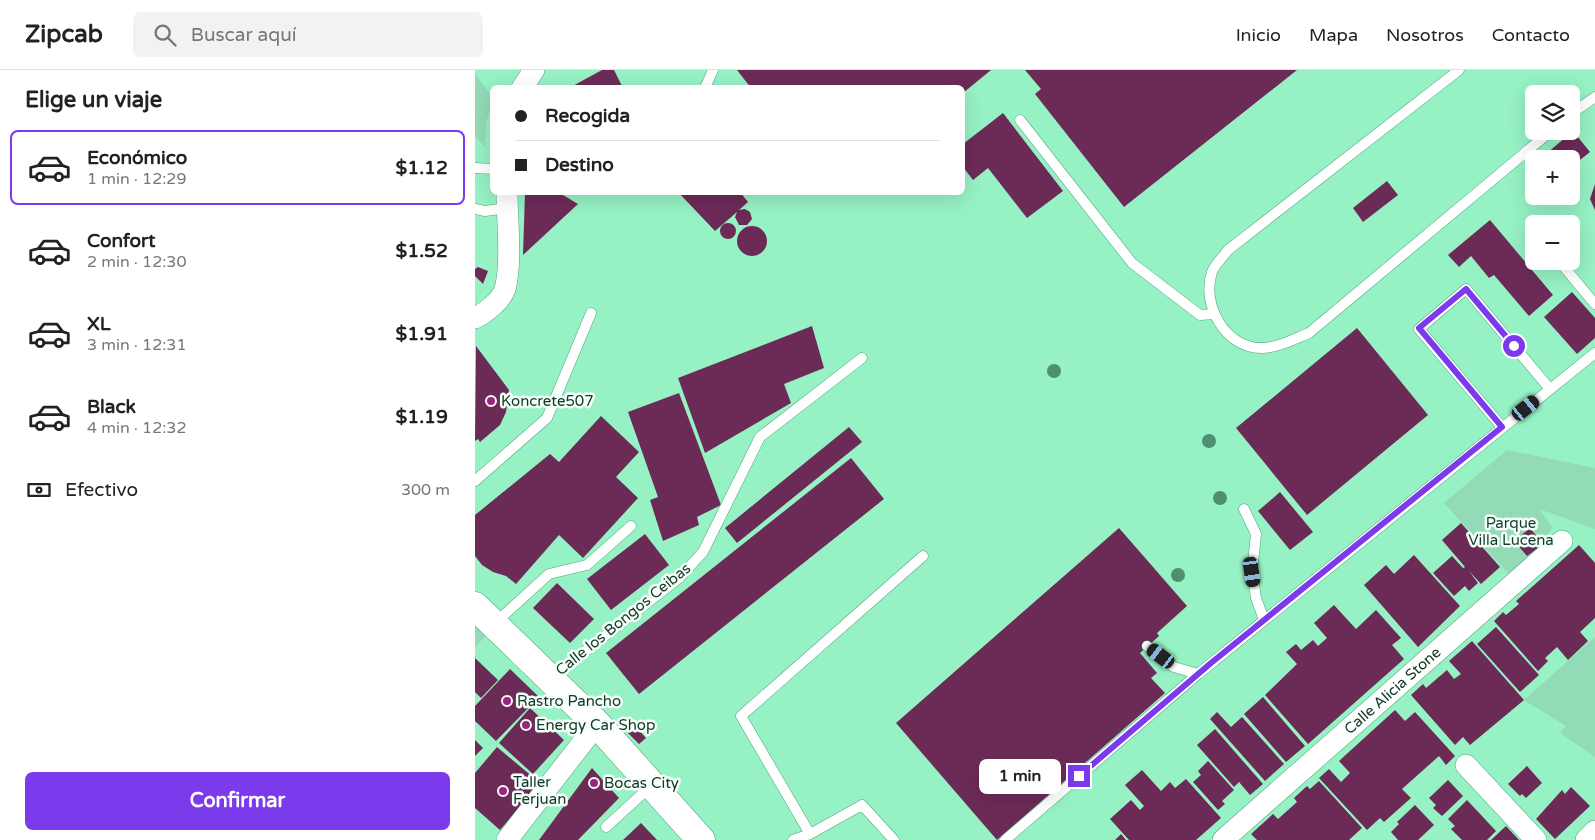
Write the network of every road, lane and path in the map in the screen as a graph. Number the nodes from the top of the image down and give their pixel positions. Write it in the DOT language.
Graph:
graph roads {
  1 [pos="534,70"];
  2 [pos="713,70"];
  3 [pos="1459,70"];
  4 [pos="525,85"];
  5 [pos="706,85"];
  6 [pos="1595,97"];
  7 [pos="1580,108"];
  8 [pos="1020,120"];
  9 [pos="1540,140"];
  10 [pos="475,168"];
  11 [pos="490,169"];
  12 [pos="507,200"];
  13 [pos="475,209"];
  14 [pos="1567,270"];
  15 [pos="1595,304"];
  16 [pos="591,313"];
  17 [pos="1214,314"];
  18 [pos="475,318"];
  19 [pos="1595,353"];
  20 [pos="862,358"];
  21 [pos="1550,389"];
  22 [pos="1502,427"];
  23 [pos="475,481"];
  24 [pos="1244,510"];
  25 [pos="631,526"];
  26 [pos="1562,541"];
  27 [pos="923,556"];
  28 [pos="484,615"];
  29 [pos="1264,620"];
  30 [pos="1147,646"];
  31 [pos="1198,674"];
  32 [pos="551,678"];
  33 [pos="597,724"];
  34 [pos="1466,765"];
  35 [pos="653,784"];
  36 [pos="606,827"];
  37 [pos="1595,832"];
  38 [pos="810,834"];
  39 [pos="507,840"];
  40 [pos="701,840"];
  41 [pos="793,840"];
  42 [pos="894,840"];
  43 [pos="1005,840"];
  44 [pos="1223,840"];
  45 [pos="1536,840"];
  46 [pos="1586,840"];
  1 -- 4 [label="street"];
  2 -- 5 [label="lane"];
  3 -- 17 [label="lane"];
  6 -- 7 [label="lane"];
  8 -- 17 [label="lane"];
  9 -- 17 [label="lane"];
  10 -- 11 [label="lane"];
  12 -- 13 [label="lane"];
  12 -- 18 [label="street"];
  14 -- 15 [label="lane"];
  16 -- 23 [label="lane"];
  19 -- 21 [label="lane"];
  20 -- 32 [label="lane, Calle los Bongos Ceibas"];
  21 -- 22 [label="lane"];
  21 -- 22 [label="lane"];
  22 -- 29 [label="lane"];
  24 -- 29 [label="lane"];
  25 -- 28 [label="lane"];
  26 -- 44 [label="street, Calle Alicia Stone"];
  27 -- 38 [label="lane"];
  28 -- 32 [label="main road"];
  29 -- 31 [label="lane"];
  30 -- 31 [label="lane"];
  31 -- 43 [label="lane"];
  32 -- 33 [label="main road"];
  33 -- 35 [label="main road"];
  33 -- 39 [label="street"];
  34 -- 45 [label="street"];
  35 -- 36 [label="lane"];
  35 -- 40 [label="main road"];
  37 -- 46 [label="street"];
  38 -- 41 [label="lane"];
  38 -- 42 [label="lane"];
}
